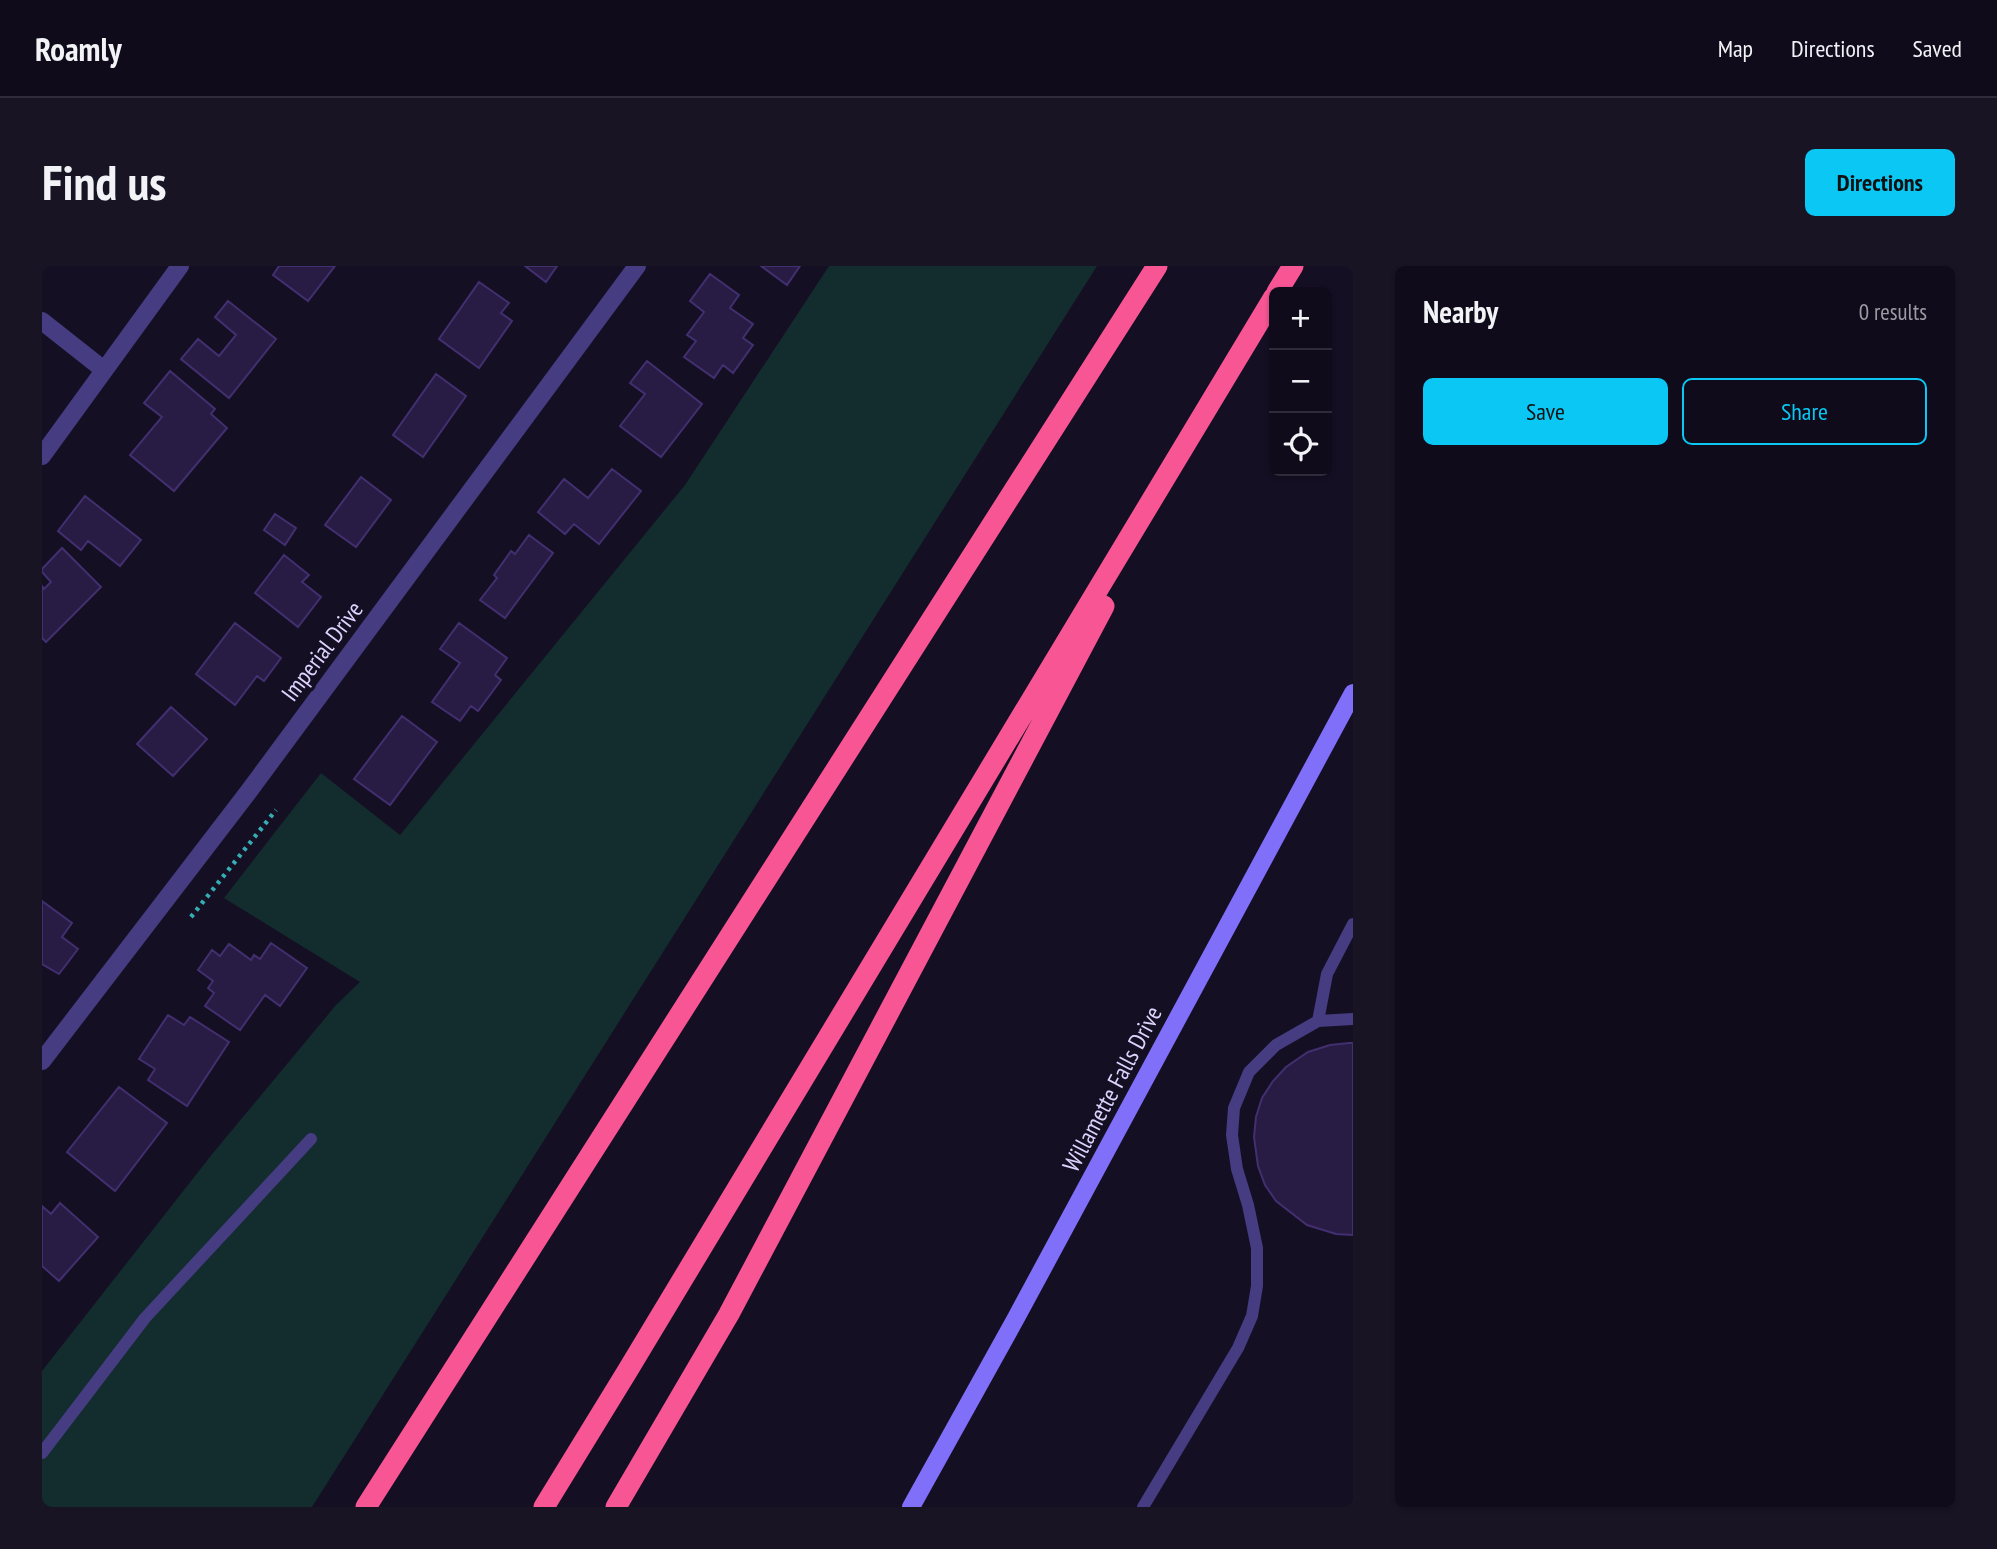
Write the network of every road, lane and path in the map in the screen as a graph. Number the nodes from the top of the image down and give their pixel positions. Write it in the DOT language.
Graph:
graph roads {
  1 [pos="180,266"];
  2 [pos="637,266"];
  3 [pos="1157,266"];
  4 [pos="1293,266"];
  5 [pos="1280,287"];
  6 [pos="1269,305"];
  7 [pos="42,321"];
  8 [pos="104,370"];
  9 [pos="1218,391"];
  10 [pos="42,456"];
  11 [pos="1353,693"];
  12 [pos="276,810"];
  13 [pos="191,917"];
  14 [pos="1353,925"];
  15 [pos="1353,1019"];
  16 [pos="1318,1021"];
  17 [pos="42,1061"];
  18 [pos="311,1139"];
  19 [pos="42,1453"];
  20 [pos="366,1507"];
  21 [pos="544,1507"];
  22 [pos="616,1507"];
  23 [pos="911,1507"];
  24 [pos="1143,1507"];
  1 -- 8 [label="street"];
  2 -- 17 [label="street, Imperial Drive"];
  3 -- 20 [label="highway"];
  4 -- 5 [label="highway"];
  6 -- 9 [label="highway"];
  7 -- 8 [label="street"];
  8 -- 10 [label="street"];
  9 -- 21 [label="highway"];
  9 -- 22 [label="highway"];
  11 -- 23 [label="street, Willamette Falls Drive"];
  12 -- 13 [label="path"];
  14 -- 16 [label="lane"];
  15 -- 16 [label="lane"];
  16 -- 24 [label="lane"];
  18 -- 19 [label="lane"];
}
